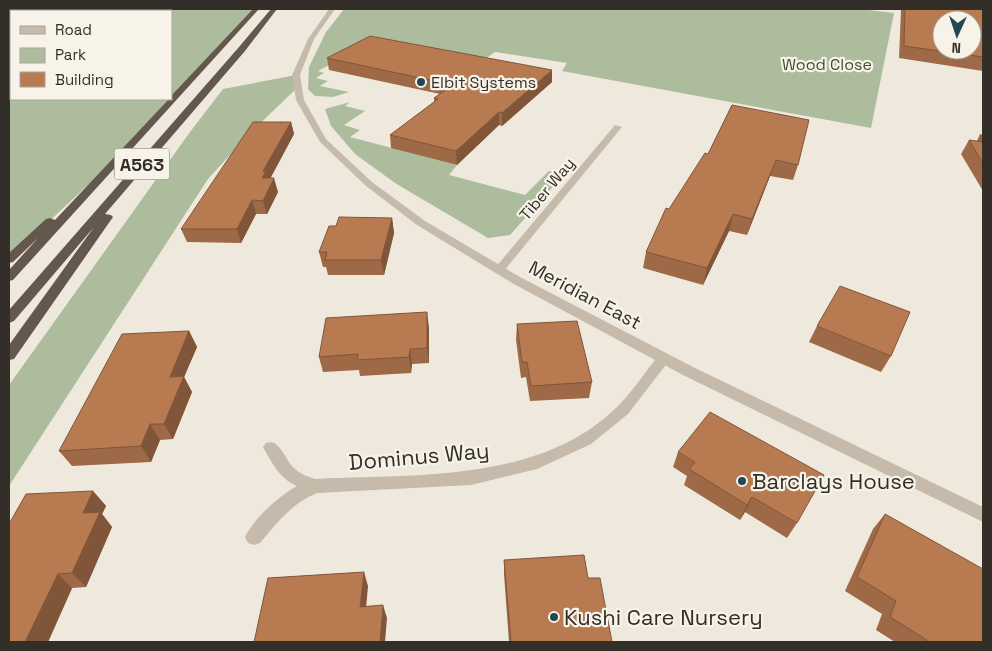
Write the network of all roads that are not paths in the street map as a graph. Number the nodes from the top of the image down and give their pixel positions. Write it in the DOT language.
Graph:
graph roads {
  1 [pos="256,9"];
  2 [pos="274,9"];
  3 [pos="332,9"];
  4 [pos="172,99"];
  5 [pos="171,100"];
  6 [pos="618,128"];
  7 [pos="154,149"];
  8 [pos="123,152"];
  9 [pos="9,259"];
  10 [pos="499,270"];
  11 [pos="9,277"];
  12 [pos="9,318"];
  13 [pos="9,355"];
  14 [pos="664,359"];
  15 [pos="271,447"];
  16 [pos="316,486"];
  17 [pos="983,515"];
  18 [pos="254,537"];
  1 -- 4 [label="highway, A563"];
  2 -- 7 [label="highway, A563"];
  3 -- 10 [label="street, Meridian East"];
  5 -- 8 [label="highway, A563"];
  6 -- 10 [label="street, Tiber Way"];
  7 -- 12 [label="highway, A563"];
  7 -- 13 [label="highway"];
  8 -- 9 [label="highway"];
  8 -- 11 [label="highway, A563"];
  10 -- 14 [label="street, Meridian East"];
  14 -- 16 [label="street, Dominus Way"];
  14 -- 17 [label="street, Meridian East"];
  15 -- 16 [label="street, Dominus Way"];
  16 -- 18 [label="street, Dominus Way"];
}
